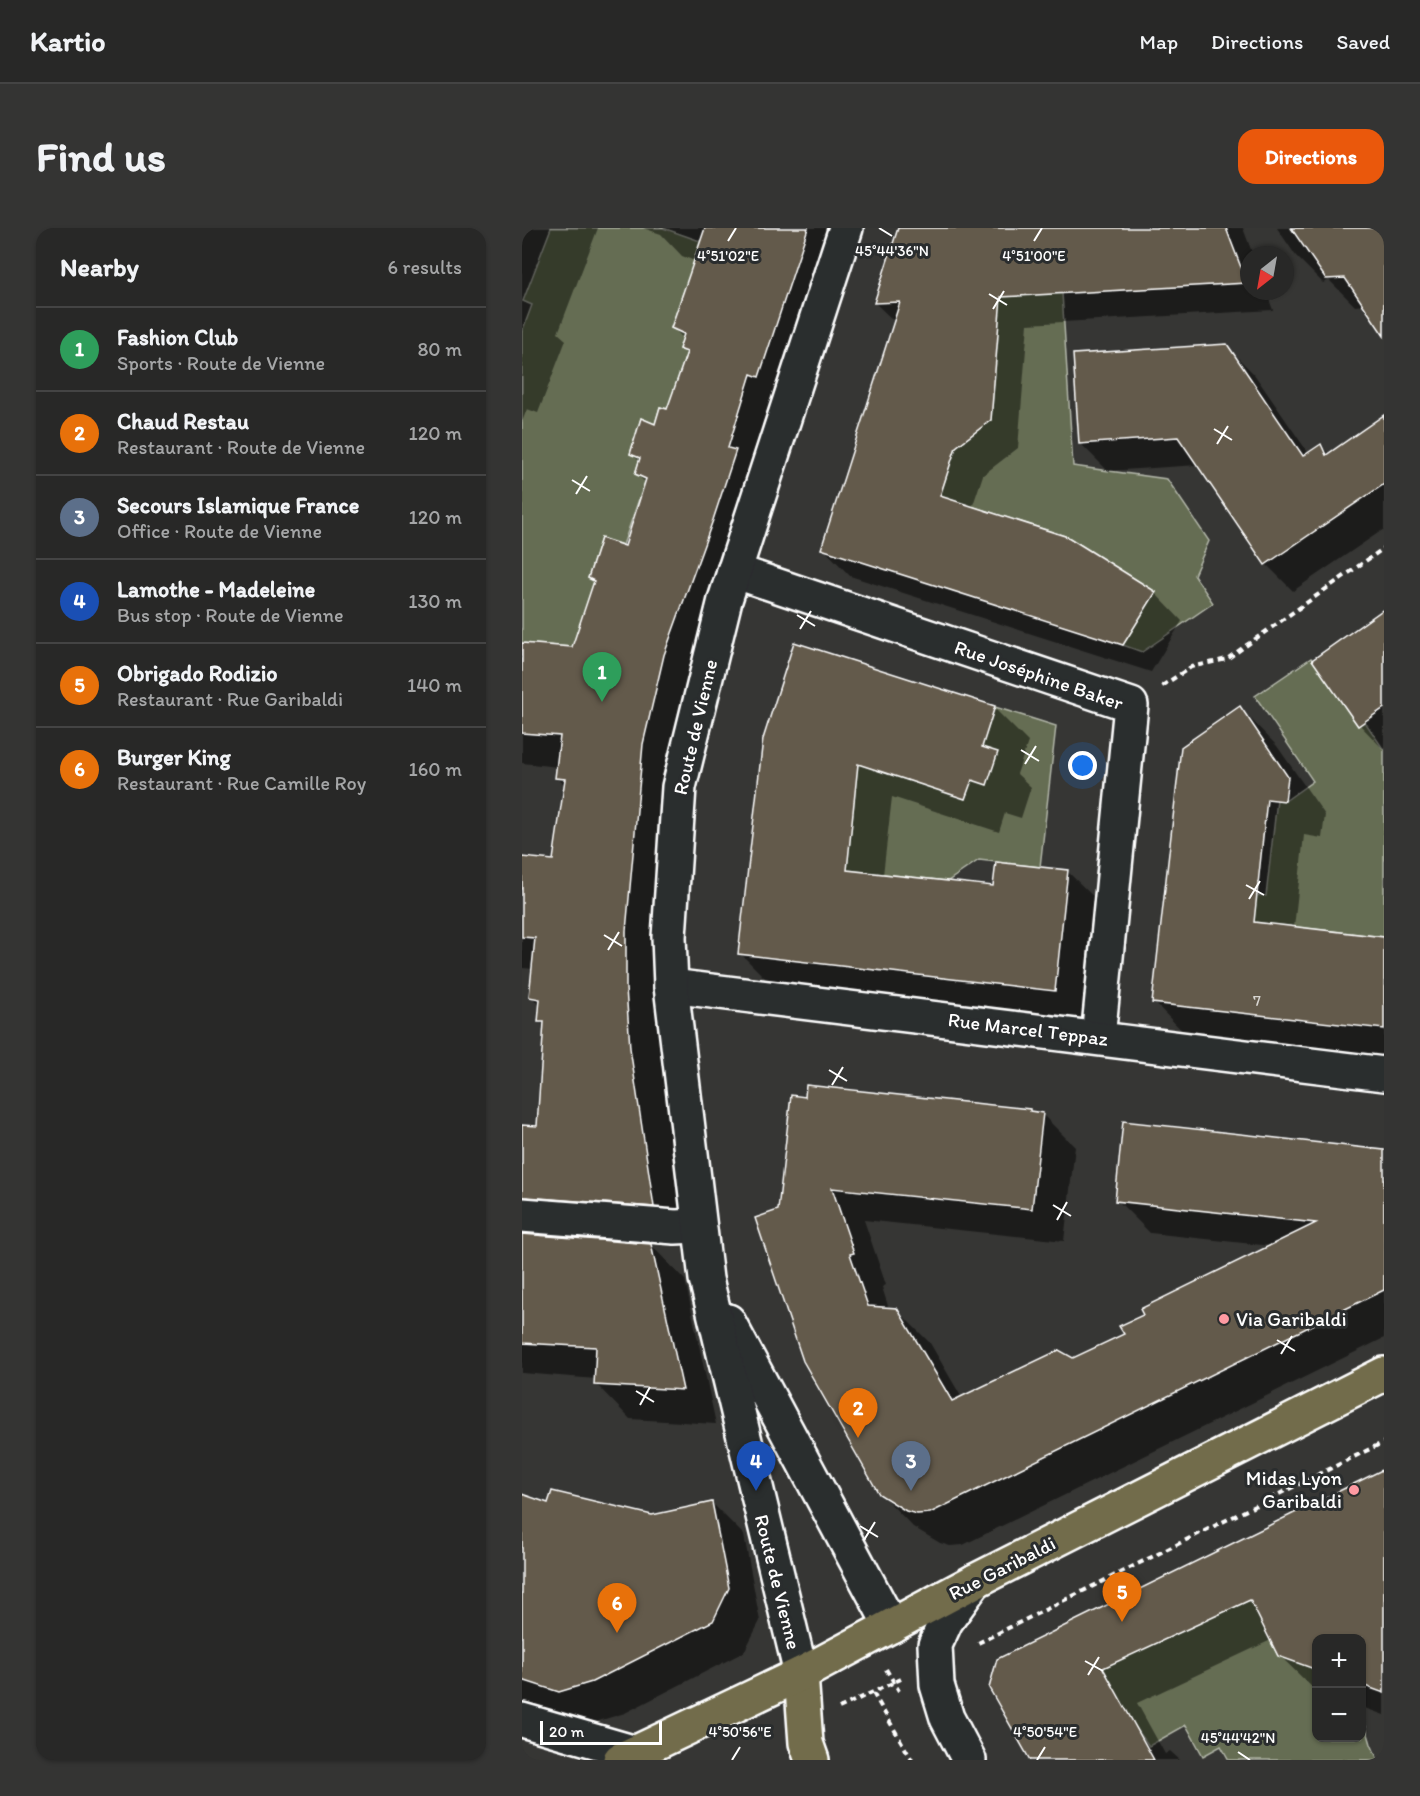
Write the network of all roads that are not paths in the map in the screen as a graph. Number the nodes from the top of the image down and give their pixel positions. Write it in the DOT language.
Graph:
graph roads {
  1 [pos="846,228"];
  2 [pos="734,571"];
  3 [pos="671,986"];
  4 [pos="1098,1038"];
  5 [pos="1384,1074"];
  6 [pos="522,1215"];
  7 [pos="698,1227"];
  8 [pos="705,1280"];
  9 [pos="1384,1374"];
  10 [pos="975,1581"];
  11 [pos="891,1626"];
  12 [pos="801,1674"];
  13 [pos="522,1720"];
  14 [pos="628,1756"];
  15 [pos="812,1760"];
  16 [pos="969,1760"];
  1 -- 2 [label="street, Route de Vienne"];
  2 -- 3 [label="street, Route de Vienne"];
  2 -- 4 [label="street, Rue Joséphine Baker"];
  3 -- 4 [label="street, Rue Marcel Teppaz"];
  3 -- 7 [label="street, Route de Vienne"];
  4 -- 5 [label="street, Rue Marcel Teppaz"];
  6 -- 7 [label="street"];
  7 -- 8 [label="street, Route de Vienne"];
  8 -- 11 [label="street, Route de Vienne"];
  8 -- 12 [label="street, Route de Vienne"];
  9 -- 10 [label="main road, Rue Garibaldi"];
  10 -- 11 [label="main road, Rue Garibaldi"];
  10 -- 16 [label="street"];
  11 -- 12 [label="main road, Rue Garibaldi"];
  12 -- 14 [label="main road, Rue Garibaldi"];
  12 -- 15 [label="main road"];
  13 -- 14 [label="street"];
}
